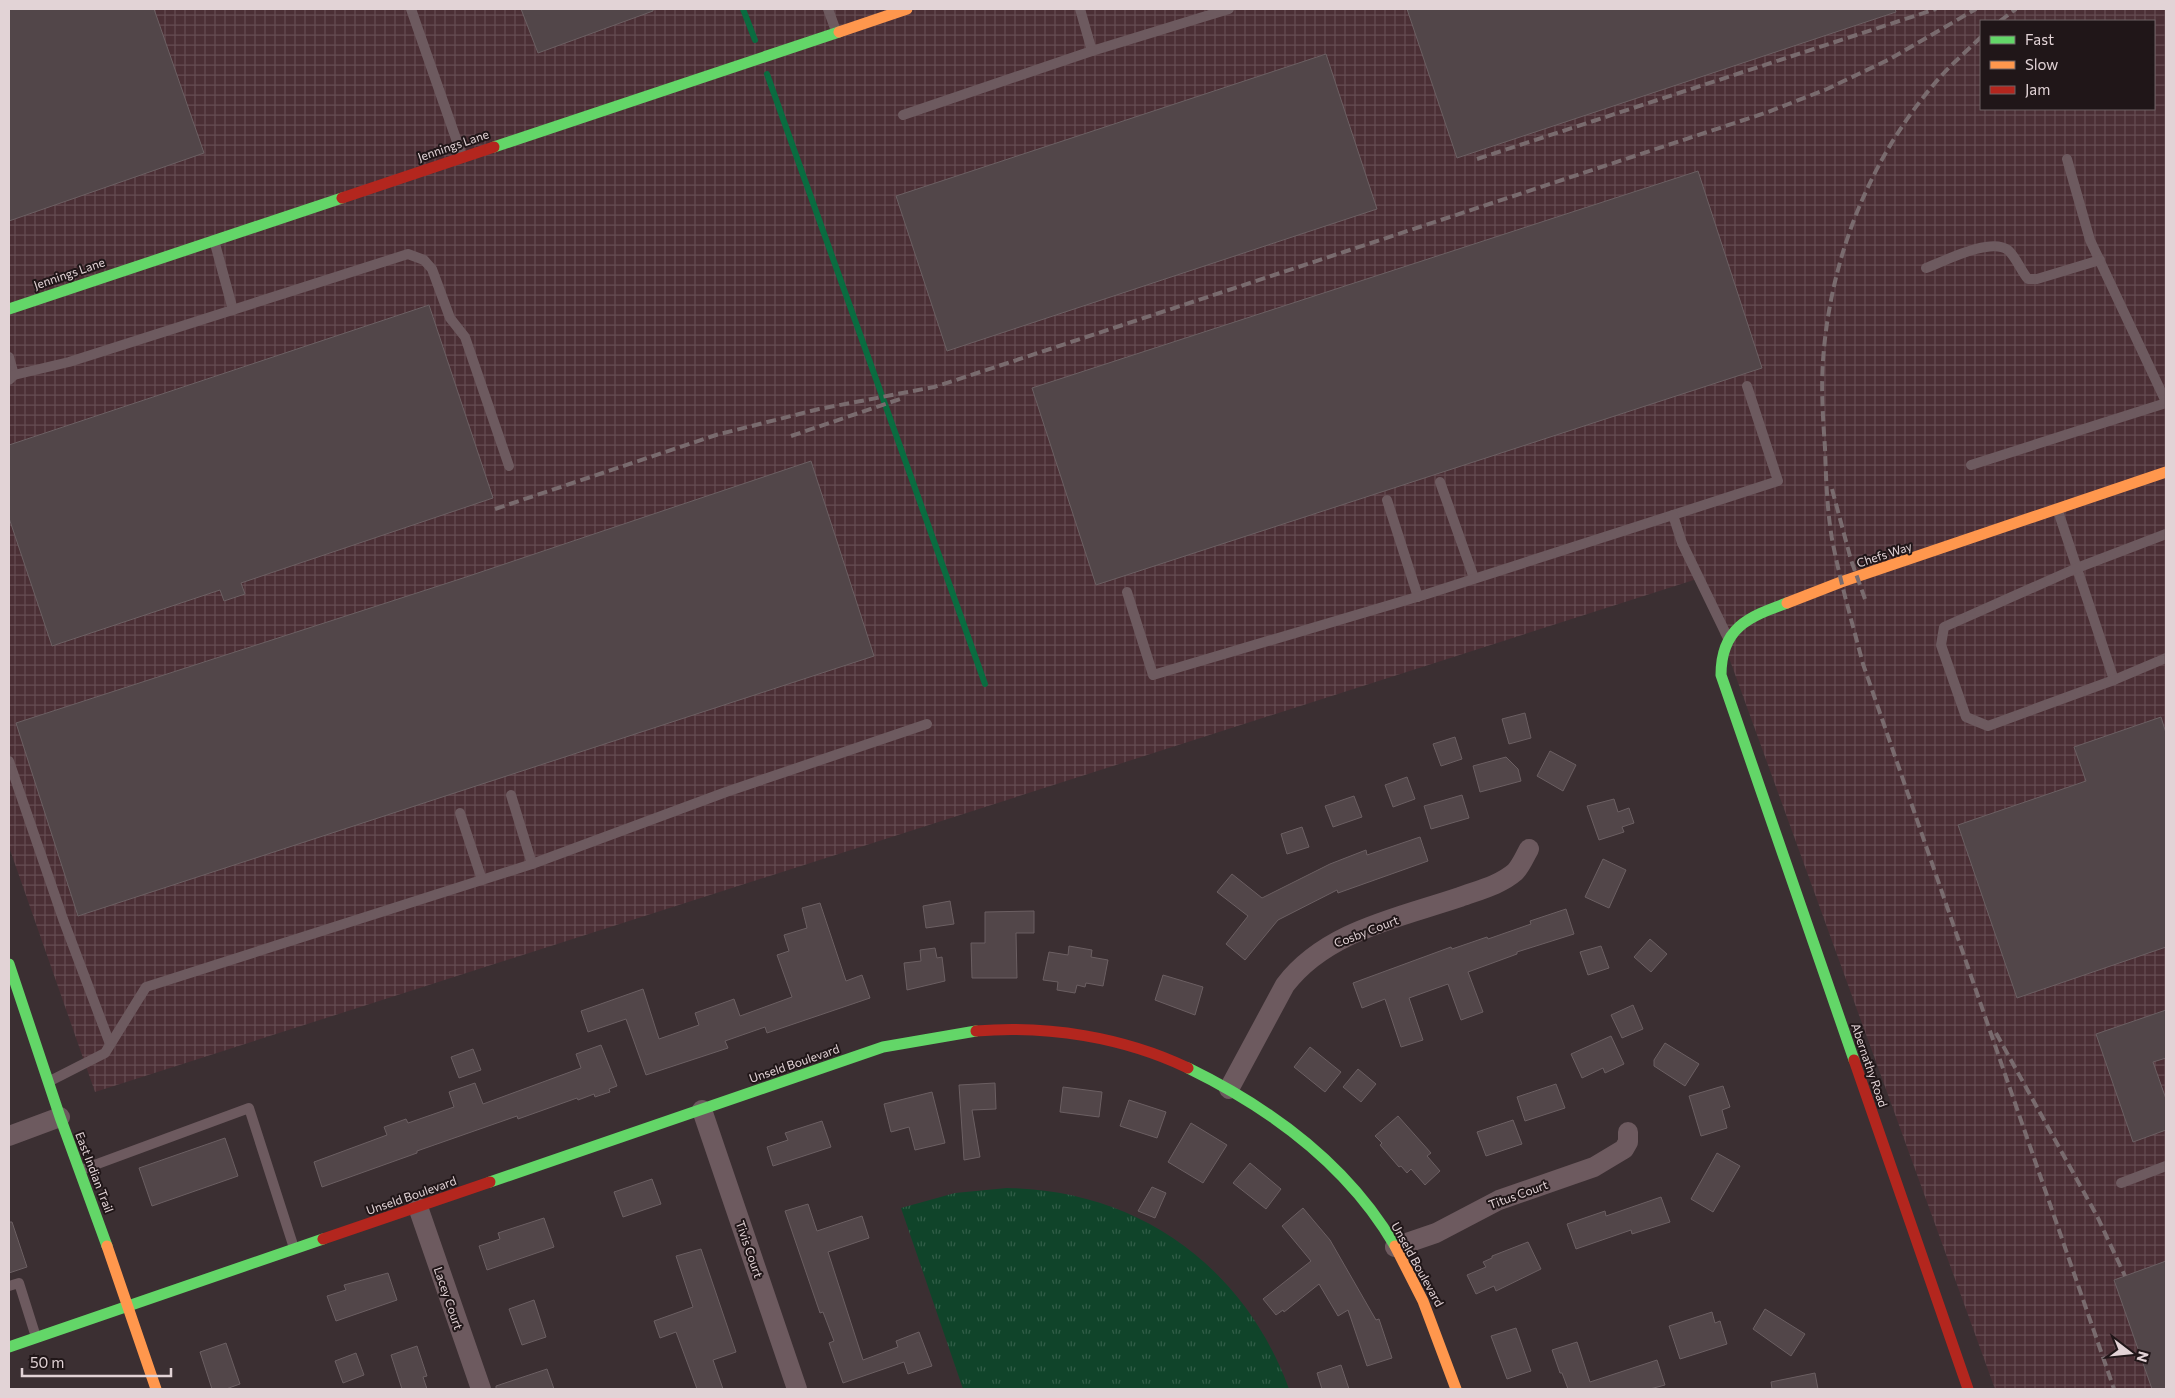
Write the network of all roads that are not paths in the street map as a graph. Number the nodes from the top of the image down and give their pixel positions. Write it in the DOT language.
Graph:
graph roads {
  1 [pos="411,9"];
  2 [pos="828,9"];
  3 [pos="907,9"];
  4 [pos="1080,9"];
  5 [pos="1228,9"];
  6 [pos="836,32"];
  7 [pos="1092,51"];
  8 [pos="903,115"];
  9 [pos="463,157"];
  10 [pos="2067,159"];
  11 [pos="214,239"];
  12 [pos="2100,260"];
  13 [pos="1926,268"];
  14 [pos="9,309"];
  15 [pos="233,310"];
  16 [pos="9,357"];
  17 [pos="11,377"];
  18 [pos="1747,386"];
  19 [pos="2166,402"];
  20 [pos="1971,465"];
  21 [pos="509,466"];
  22 [pos="2166,472"];
  23 [pos="1440,482"];
  24 [pos="1387,500"];
  25 [pos="2058,510"];
  26 [pos="1673,515"];
  27 [pos="2166,534"];
  28 [pos="2077,568"];
  29 [pos="1474,578"];
  30 [pos="1127,592"];
  31 [pos="1418,596"];
  32 [pos="1729,639"];
  33 [pos="2166,658"];
  34 [pos="2114,680"];
  35 [pos="927,724"];
  36 [pos="1746,750"];
  37 [pos="9,762"];
  38 [pos="511,795"];
  39 [pos="460,813"];
  40 [pos="1529,849"];
  41 [pos="532,864"];
  42 [pos="482,880"];
  43 [pos="9,964"];
  44 [pos="110,1044"];
  45 [pos="49,1081"];
  46 [pos="1229,1089"];
  47 [pos="702,1110"];
  48 [pos="60,1117"];
  49 [pos="10,1131"];
  50 [pos="1628,1132"];
  51 [pos="2166,1166"];
  52 [pos="80,1171"];
  53 [pos="2121,1183"];
  54 [pos="418,1207"];
  55 [pos="1394,1247"];
  56 [pos="295,1250"];
  57 [pos="9,1286"];
  58 [pos="128,1307"];
  59 [pos="36,1338"];
  60 [pos="9,1347"];
  61 [pos="156,1389"];
  62 [pos="481,1389"];
  63 [pos="797,1389"];
  64 [pos="1456,1389"];
  65 [pos="1968,1389"];
  1 -- 9 [label="lane"];
  2 -- 6 [label="lane"];
  3 -- 6 [label="street, Jennings Lane"];
  4 -- 7 [label="lane"];
  5 -- 7 [label="lane"];
  6 -- 9 [label="street, Jennings Lane"];
  7 -- 8 [label="lane"];
  9 -- 11 [label="street, Jennings Lane"];
  10 -- 12 [label="lane"];
  11 -- 14 [label="street, Jennings Lane"];
  11 -- 15 [label="lane"];
  12 -- 13 [label="lane"];
  12 -- 19 [label="lane"];
  15 -- 17 [label="lane"];
  15 -- 21 [label="lane"];
  16 -- 17 [label="lane"];
  18 -- 26 [label="lane"];
  19 -- 20 [label="lane"];
  22 -- 25 [label="street, Chefs Way"];
  23 -- 29 [label="lane"];
  24 -- 31 [label="lane"];
  25 -- 28 [label="lane"];
  25 -- 32 [label="street, Chefs Way"];
  26 -- 29 [label="lane"];
  26 -- 32 [label="lane"];
  27 -- 28 [label="lane"];
  28 -- 34 [label="lane"];
  28 -- 34 [label="lane"];
  29 -- 31 [label="lane"];
  30 -- 31 [label="lane"];
  32 -- 36 [label="street, Chefs Way"];
  33 -- 34 [label="lane"];
  35 -- 41 [label="lane"];
  36 -- 65 [label="street, Abernathy Road"];
  37 -- 44 [label="lane"];
  38 -- 41 [label="lane"];
  39 -- 42 [label="lane"];
  40 -- 46 [label="street, Cosby Court"];
  41 -- 42 [label="lane"];
  42 -- 44 [label="lane"];
  43 -- 45 [label="street, East Indian Trail"];
  44 -- 45 [label="lane"];
  45 -- 48 [label="street, East Indian Trail"];
  46 -- 47 [label="street, Unseld Boulevard"];
  46 -- 55 [label="street, Unseld Boulevard"];
  47 -- 54 [label="street, Unseld Boulevard"];
  47 -- 63 [label="street, Tivis Court"];
  48 -- 49 [label="street"];
  48 -- 52 [label="street, East Indian Trail"];
  50 -- 55 [label="street, Titus Court"];
  51 -- 53 [label="lane"];
  52 -- 56 [label="lane"];
  52 -- 58 [label="street, East Indian Trail"];
  54 -- 56 [label="street, Unseld Boulevard"];
  54 -- 62 [label="street, Lacey Court"];
  55 -- 64 [label="street, Unseld Boulevard"];
  56 -- 58 [label="street, Unseld Boulevard"];
  57 -- 59 [label="lane"];
  58 -- 59 [label="street, Unseld Boulevard"];
  58 -- 61 [label="street, East Indian Trail"];
  59 -- 60 [label="street, Unseld Boulevard"];
}
